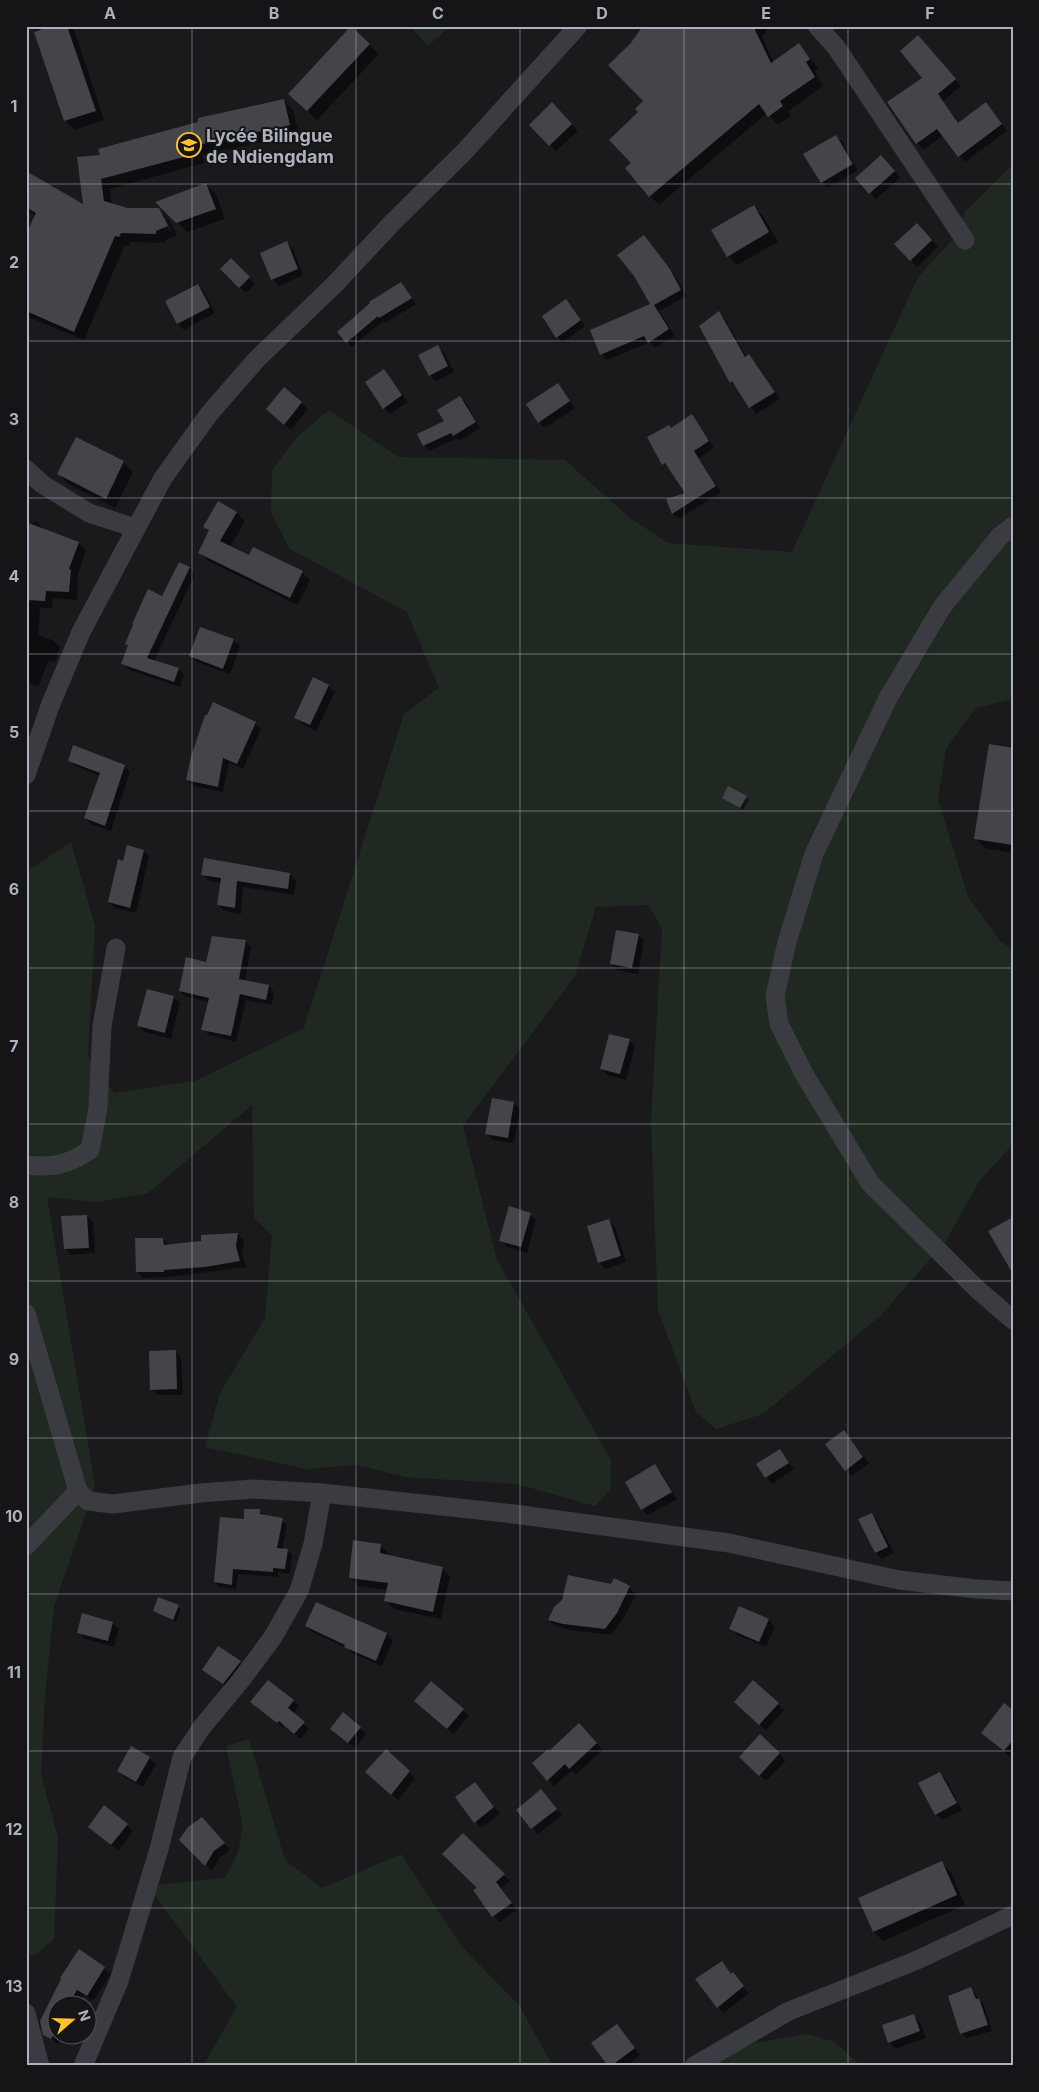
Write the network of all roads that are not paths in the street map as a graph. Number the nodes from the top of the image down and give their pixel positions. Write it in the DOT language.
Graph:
graph roads {
  1 [pos="578,26"];
  2 [pos="817,26"];
  3 [pos="965,240"];
  4 [pos="26,469"];
  5 [pos="1013,526"];
  6 [pos="135,528"];
  7 [pos="26,775"];
  8 [pos="116,948"];
  9 [pos="26,1165"];
  10 [pos="26,1313"];
  11 [pos="1013,1320"];
  12 [pos="78,1491"];
  13 [pos="322,1493"];
  14 [pos="26,1546"];
  15 [pos="1013,1591"];
  16 [pos="1013,1915"];
  17 [pos="26,2013"];
  18 [pos="40,2066"];
  19 [pos="83,2066"];
  20 [pos="694,2066"];
  1 -- 6 [label="street"];
  2 -- 3 [label="street"];
  4 -- 6 [label="street"];
  5 -- 11 [label="street"];
  6 -- 7 [label="street"];
  8 -- 9 [label="street"];
  10 -- 12 [label="street"];
  12 -- 13 [label="street"];
  12 -- 14 [label="street"];
  13 -- 15 [label="street"];
  13 -- 19 [label="street"];
  16 -- 20 [label="street"];
  17 -- 18 [label="street"];
}
